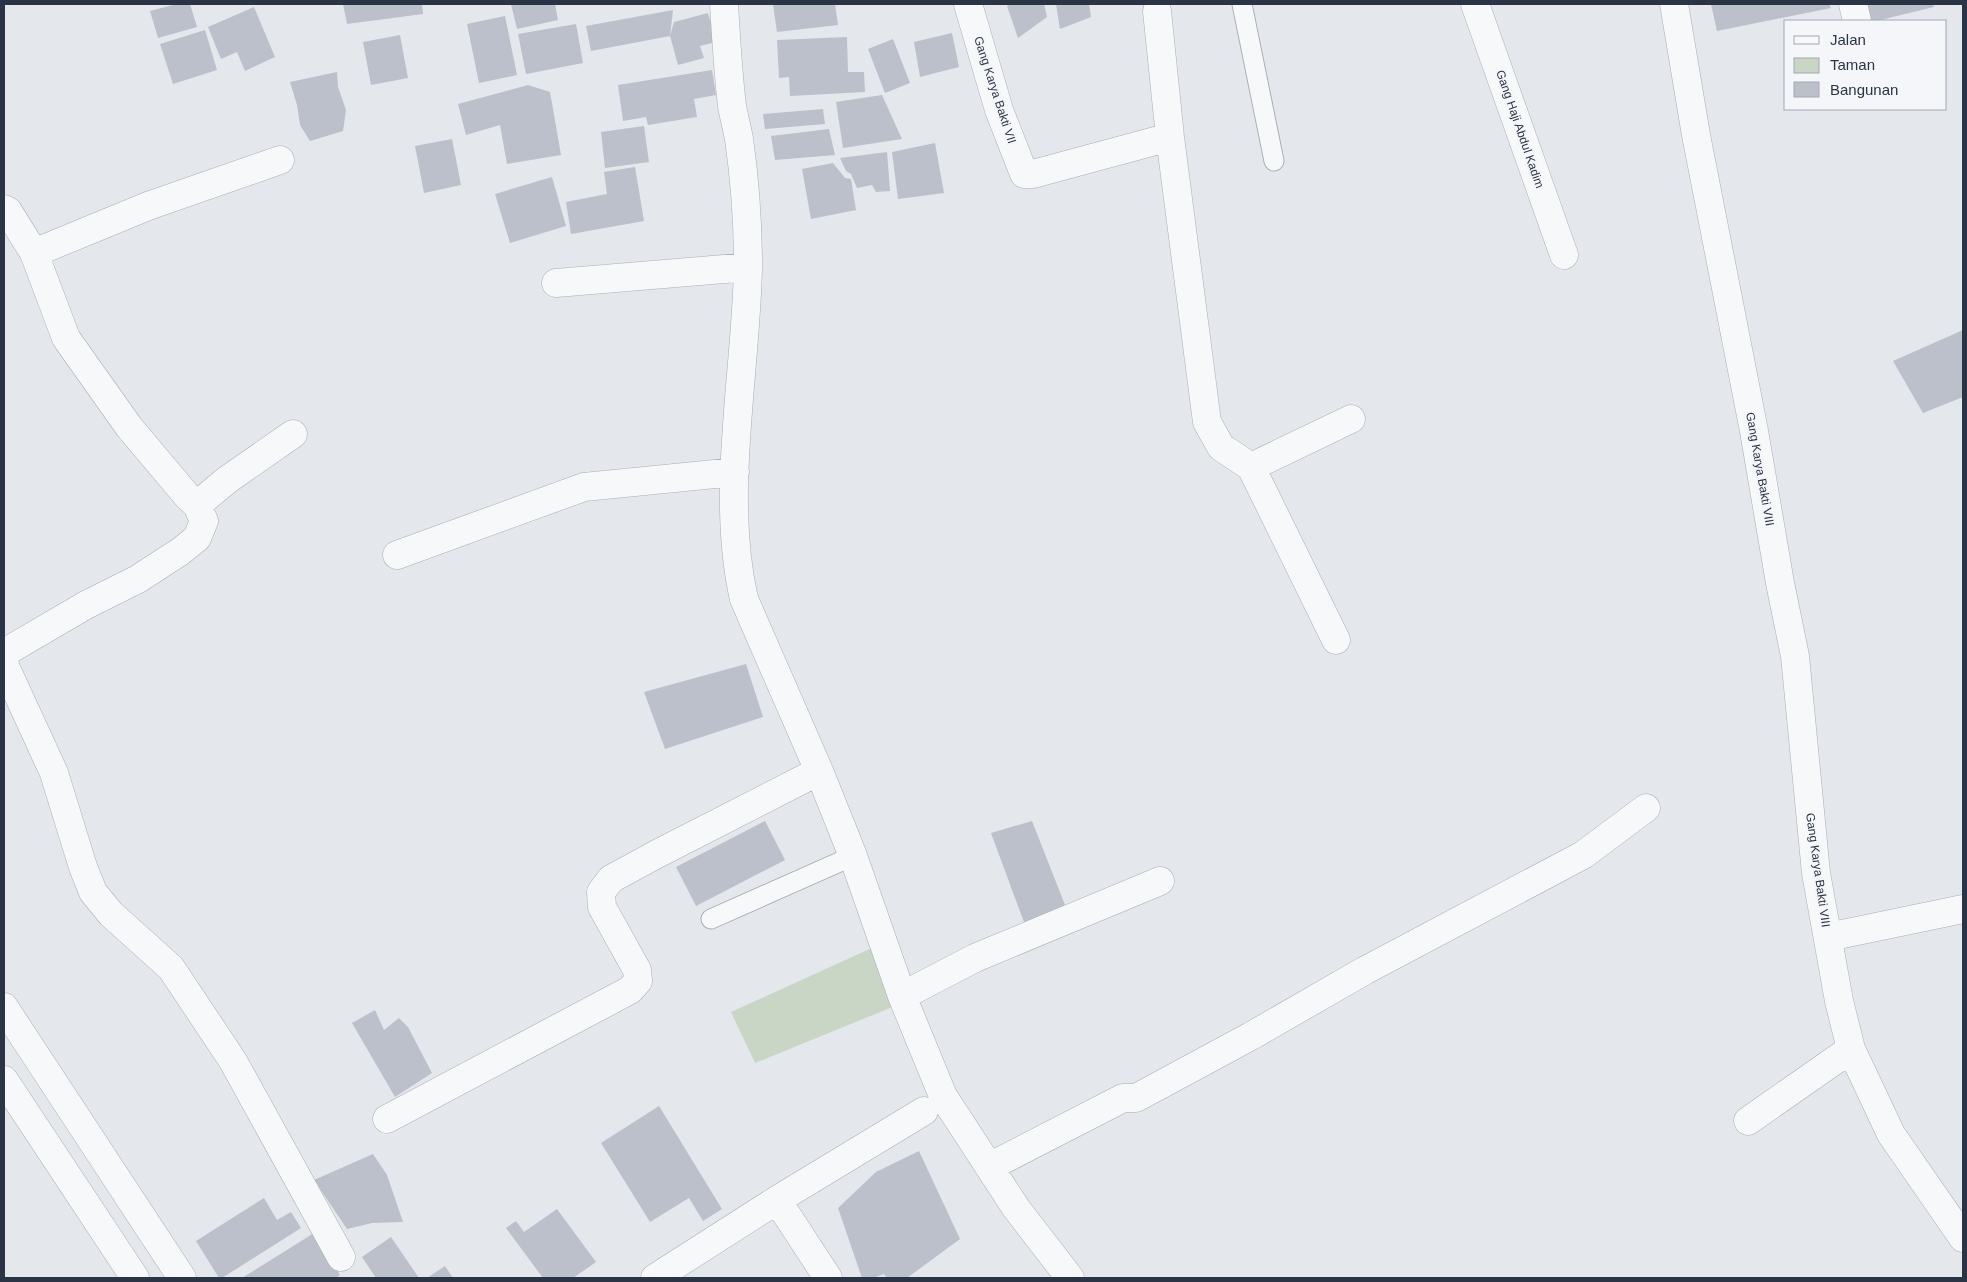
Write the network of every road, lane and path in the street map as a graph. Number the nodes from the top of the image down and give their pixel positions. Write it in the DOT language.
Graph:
graph roads {
  1 [pos="724,4"];
  2 [pos="968,4"];
  3 [pos="1242,4"];
  4 [pos="1476,4"];
  5 [pos="1674,4"];
  6 [pos="1853,4"];
  7 [pos="1157,11"];
  8 [pos="1857,20"];
  9 [pos="1170,137"];
  10 [pos="280,160"];
  11 [pos="1274,161"];
  12 [pos="4,209"];
  13 [pos="34,253"];
  14 [pos="1564,255"];
  15 [pos="748,267"];
  16 [pos="556,283"];
  17 [pos="1351,419"];
  18 [pos="293,434"];
  19 [pos="1251,467"];
  20 [pos="735,472"];
  21 [pos="197,505"];
  22 [pos="397,555"];
  23 [pos="1336,640"];
  24 [pos="4,653"];
  25 [pos="4,664"];
  26 [pos="819,771"];
  27 [pos="1646,808"];
  28 [pos="853,856"];
  29 [pos="1160,881"];
  30 [pos="1963,909"];
  31 [pos="711,919"];
  32 [pos="1828,937"];
  33 [pos="902,996"];
  34 [pos="4,1007"];
  35 [pos="1851,1049"];
  36 [pos="4,1080"];
  37 [pos="924,1111"];
  38 [pos="387,1119"];
  39 [pos="1748,1121"];
  40 [pos="86,1130"];
  41 [pos="51,1152"];
  42 [pos="989,1167"];
  43 [pos="777,1200"];
  44 [pos="1963,1238"];
  45 [pos="340,1257"];
  46 [pos="136,1278"];
  47 [pos="182,1278"];
  48 [pos="655,1278"];
  49 [pos="828,1278"];
  50 [pos="1070,1278"];
  1 -- 15 [label="street"];
  2 -- 9 [label="street, Gang Karya Bakti VII"];
  3 -- 11 [label="lane"];
  4 -- 14 [label="street, Gang Haji Abdul Kadim"];
  5 -- 32 [label="street, Gang Karya Bakti VIII"];
  6 -- 8 [label="street"];
  7 -- 9 [label="street"];
  9 -- 19 [label="street"];
  10 -- 13 [label="street"];
  12 -- 13 [label="street"];
  13 -- 21 [label="street"];
  15 -- 16 [label="street"];
  15 -- 20 [label="street"];
  17 -- 19 [label="street"];
  18 -- 21 [label="street"];
  19 -- 23 [label="street"];
  20 -- 22 [label="street"];
  20 -- 26 [label="street"];
  21 -- 24 [label="street"];
  25 -- 45 [label="street"];
  26 -- 28 [label="street"];
  26 -- 38 [label="street"];
  27 -- 42 [label="street"];
  28 -- 31 [label="lane"];
  28 -- 33 [label="street"];
  29 -- 33 [label="street"];
  30 -- 32 [label="street"];
  32 -- 35 [label="street, Gang Karya Bakti VIII"];
  33 -- 42 [label="street"];
  34 -- 40 [label="street"];
  35 -- 39 [label="street"];
  35 -- 44 [label="street, Gang Karya Bakti VIII"];
  36 -- 41 [label="street"];
  37 -- 43 [label="street"];
  40 -- 41 [label="street"];
  40 -- 47 [label="street"];
  41 -- 46 [label="street"];
  42 -- 50 [label="street"];
  43 -- 48 [label="street"];
  43 -- 49 [label="street"];
}
